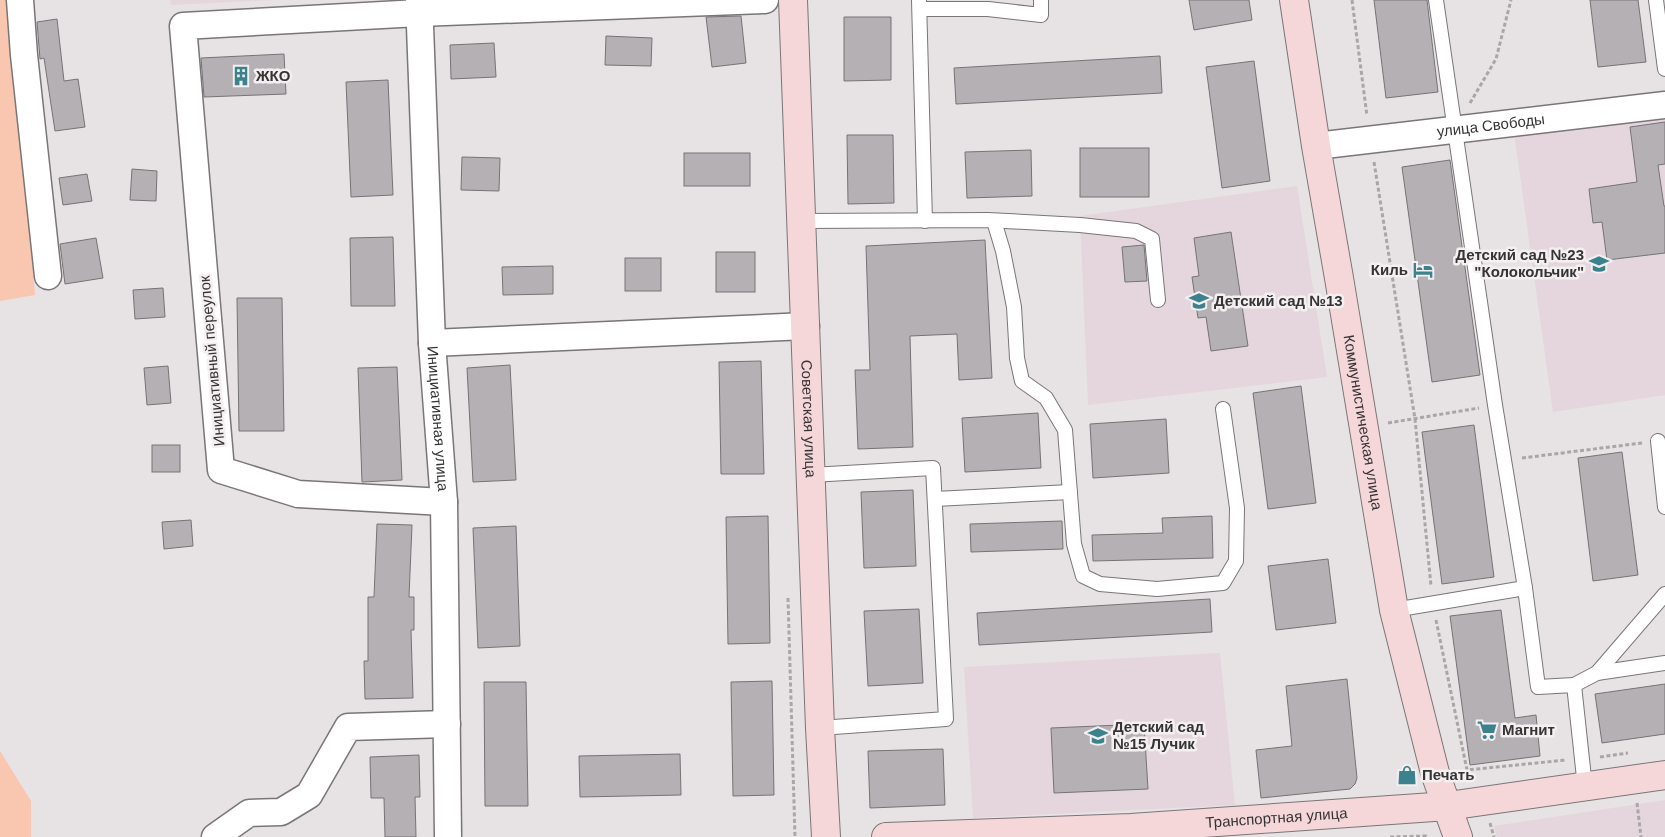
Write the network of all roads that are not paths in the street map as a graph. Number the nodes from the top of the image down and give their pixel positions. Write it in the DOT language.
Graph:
graph roads {
  1 [pos="20,0"];
  2 [pos="765,0"];
  3 [pos="793,0"];
  4 [pos="1041,0"];
  5 [pos="1294,0"];
  6 [pos="1436,0"];
  7 [pos="1656,0"];
  8 [pos="920,5"];
  9 [pos="419,6"];
  10 [pos="1665,69"];
  11 [pos="1665,106"];
  12 [pos="1455,129"];
  13 [pos="1316,146"];
  14 [pos="925,221"];
  15 [pos="994,221"];
  16 [pos="802,222"];
  17 [pos="48,276"];
  18 [pos="1158,300"];
  19 [pos="806,326"];
  20 [pos="432,343"];
  21 [pos="1222,409"];
  22 [pos="1658,441"];
  23 [pos="811,475"];
  24 [pos="1070,492"];
  25 [pos="935,499"];
  26 [pos="444,502"];
  27 [pos="1665,507"];
  28 [pos="1525,588"];
  29 [pos="1665,594"];
  30 [pos="1394,610"];
  31 [pos="1665,663"];
  32 [pos="1597,673"];
  33 [pos="1574,685"];
  34 [pos="446,724"];
  35 [pos="820,728"];
  36 [pos="1665,775"];
  37 [pos="1585,788"];
  38 [pos="1448,806"];
  39 [pos="215,837"];
  40 [pos="448,837"];
  41 [pos="826,837"];
  42 [pos="886,837"];
  43 [pos="1458,837"];
  1 -- 17 [label="street"];
  2 -- 9 [label="street"];
  3 -- 16 [label="street, Советская улица"];
  4 -- 8 [label="lane"];
  5 -- 13 [label="street, Коммунистическая улица"];
  6 -- 12 [label="lane"];
  7 -- 10 [label="lane"];
  8 -- 14 [label="lane"];
  9 -- 20 [label="street, Инициативная улица"];
  9 -- 26 [label="street, Инициативный переулок"];
  11 -- 12 [label="street, улица Свободы"];
  12 -- 13 [label="street, улица Свободы"];
  12 -- 28 [label="lane"];
  13 -- 30 [label="street, Коммунистическая улица"];
  14 -- 15 [label="lane"];
  14 -- 16 [label="lane"];
  15 -- 18 [label="lane"];
  15 -- 24 [label="lane"];
  16 -- 19 [label="street, Советская улица"];
  19 -- 20 [label="street"];
  19 -- 23 [label="street, Советская улица"];
  20 -- 26 [label="street, Инициативная улица"];
  21 -- 24 [label="lane"];
  22 -- 27 [label="lane"];
  23 -- 25 [label="lane"];
  23 -- 35 [label="street, Советская улица"];
  24 -- 25 [label="lane"];
  25 -- 35 [label="lane"];
  26 -- 34 [label="street, Инициативная улица"];
  28 -- 30 [label="lane"];
  28 -- 33 [label="lane"];
  29 -- 32 [label="lane"];
  30 -- 38 [label="street, Коммунистическая улица"];
  31 -- 32 [label="lane"];
  32 -- 33 [label="lane"];
  33 -- 37 [label="lane"];
  34 -- 39 [label="street"];
  34 -- 40 [label="street, Инициативная улица"];
  35 -- 41 [label="street, Советская улица"];
  36 -- 37 [label="street, Транспортная улица"];
  37 -- 38 [label="street, Транспортная улица"];
  38 -- 42 [label="street, Транспортная улица"];
  38 -- 43 [label="street, Коммунистическая улица"];
}
